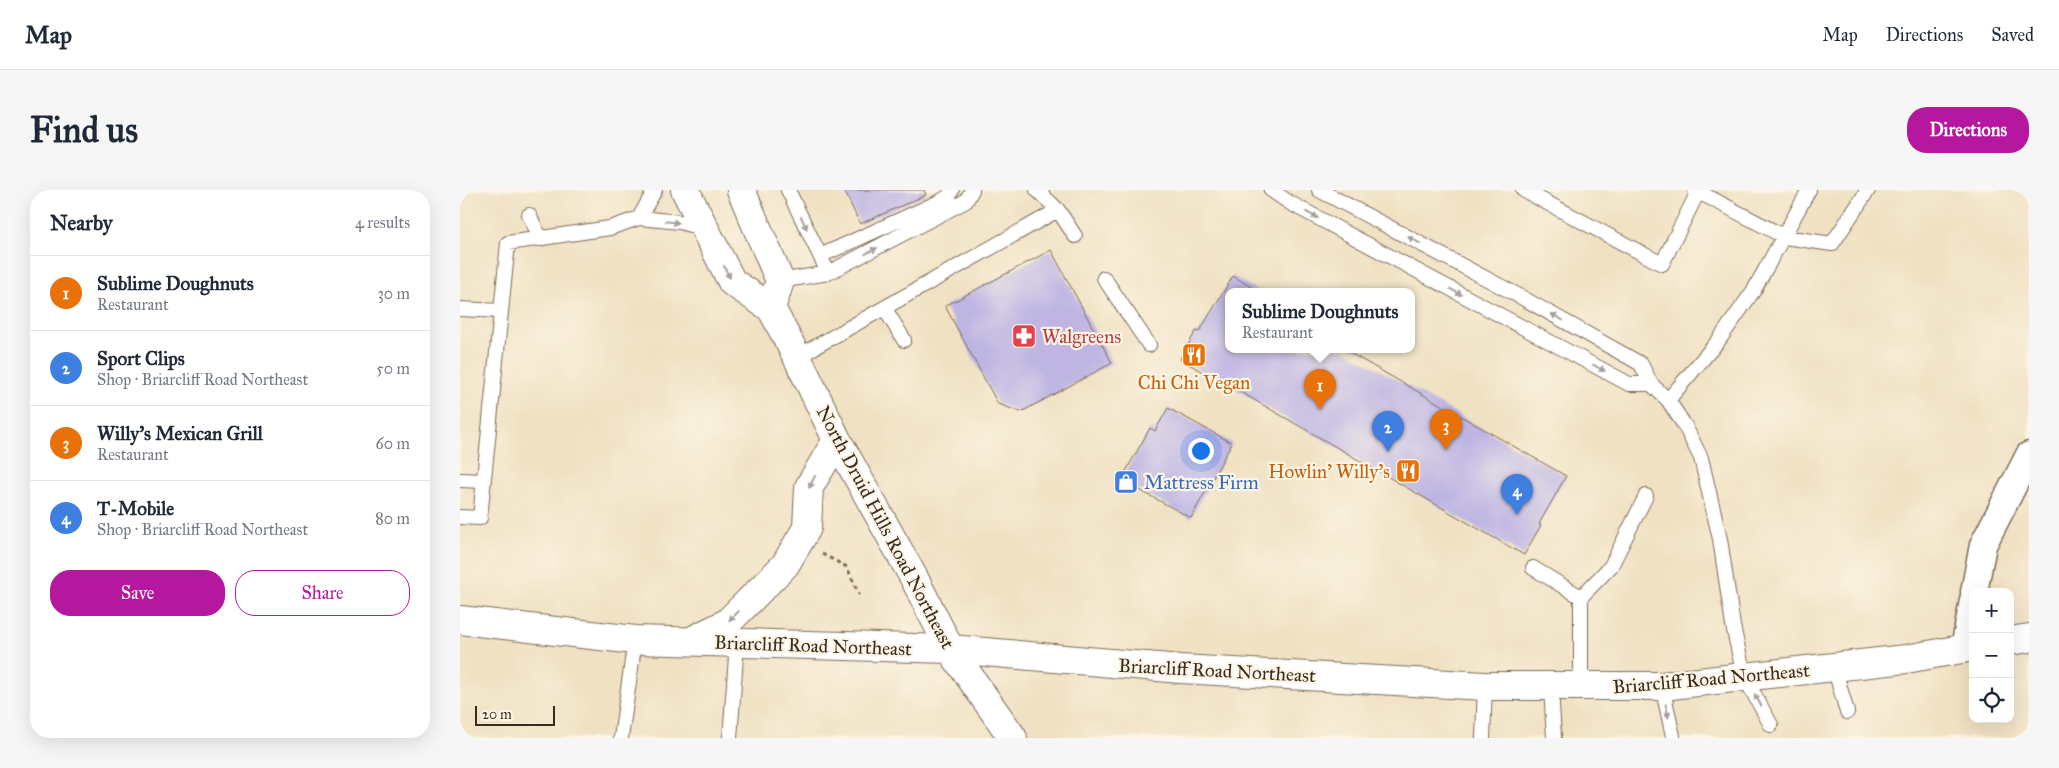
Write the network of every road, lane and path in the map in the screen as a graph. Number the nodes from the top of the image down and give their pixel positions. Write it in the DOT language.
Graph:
graph roads {
  1 [pos="655,190"];
  2 [pos="685,190"];
  3 [pos="741,190"];
  4 [pos="788,190"];
  5 [pos="952,190"];
  6 [pos="972,190"];
  7 [pos="1037,190"];
  8 [pos="1270,190"];
  9 [pos="1319,190"];
  10 [pos="1523,190"];
  11 [pos="1810,190"];
  12 [pos="1868,190"];
  13 [pos="1698,191"];
  14 [pos="1058,210"];
  15 [pos="529,215"];
  16 [pos="639,218"];
  17 [pos="705,229"];
  18 [pos="1075,236"];
  19 [pos="1785,237"];
  20 [pos="541,239"];
  21 [pos="820,256"];
  22 [pos="828,274"];
  23 [pos="1104,278"];
  24 [pos="780,281"];
  25 [pos="770,308"];
  26 [pos="460,309"];
  27 [pos="885,309"];
  28 [pos="501,311"];
  29 [pos="904,340"];
  30 [pos="1149,345"];
  31 [pos="797,357"];
  32 [pos="1651,384"];
  33 [pos="1668,400"];
  34 [pos="837,440"];
  35 [pos="2029,455"];
  36 [pos="460,480"];
  37 [pos="484,481"];
  38 [pos="1646,496"];
  39 [pos="460,517"];
  40 [pos="821,553"];
  41 [pos="1533,568"];
  42 [pos="1975,588"];
  43 [pos="859,595"];
  44 [pos="1581,597"];
  45 [pos="460,620"];
  46 [pos="2029,638"];
  47 [pos="635,640"];
  48 [pos="2014,640"];
  49 [pos="691,642"];
  50 [pos="737,643"];
  51 [pos="1969,648"];
  52 [pos="950,649"];
  53 [pos="1834,667"];
  54 [pos="1744,676"];
  55 [pos="1485,686"];
  56 [pos="1581,686"];
  57 [pos="1662,686"];
  58 [pos="1551,687"];
  59 [pos="1847,712"];
  60 [pos="1771,725"];
  61 [pos="1673,736"];
  62 [pos="621,738"];
  63 [pos="730,738"];
  64 [pos="1013,738"];
  65 [pos="1483,738"];
  66 [pos="1554,738"];
  1 -- 16 [label="lane"];
  2 -- 17 [label="main road, North Druid Hills Road Northeast"];
  3 -- 24 [label="main road"];
  4 -- 21 [label="lane, one-way"];
  5 -- 21 [label="lane"];
  22 -- 6 [label="lane, one-way"];
  7 -- 14 [label="lane"];
  8 -- 32 [label="lane, one-way"];
  32 -- 9 [label="lane, one-way"];
  10 -- 13 [label="lane"];
  11 -- 19 [label="lane"];
  12 -- 19 [label="lane"];
  13 -- 19 [label="lane"];
  14 -- 18 [label="lane"];
  14 -- 27 [label="lane"];
  15 -- 20 [label="lane"];
  16 -- 17 [label="lane, one-way"];
  16 -- 20 [label="lane"];
  17 -- 25 [label="main road, North Druid Hills Road Northeast, one-way"];
  19 -- 33 [label="lane"];
  20 -- 28 [label="lane"];
  21 -- 22 [label="lane"];
  22 -- 24 [label="lane"];
  23 -- 30 [label="lane"];
  24 -- 25 [label="main road"];
  25 -- 31 [label="main road, North Druid Hills Road Northeast"];
  26 -- 28 [label="lane"];
  27 -- 29 [label="lane"];
  27 -- 31 [label="lane"];
  28 -- 37 [label="lane"];
  31 -- 34 [label="main road, North Druid Hills Road Northeast"];
  32 -- 33 [label="lane"];
  33 -- 54 [label="lane"];
  34 -- 49 [label="main road, one-way"];
  34 -- 52 [label="main road, North Druid Hills Road Northeast"];
  35 -- 42 [label="street"];
  36 -- 37 [label="lane"];
  37 -- 39 [label="lane"];
  38 -- 44 [label="lane"];
  40 -- 43 [label="path"];
  41 -- 44 [label="lane"];
  44 -- 56 [label="lane"];
  45 -- 47 [label="main road, Briarcliff Road Northeast"];
  46 -- 48 [label="main road"];
  47 -- 49 [label="main road, Briarcliff Road Northeast"];
  47 -- 62 [label="lane"];
  49 -- 50 [label="main road, Briarcliff Road Northeast"];
  50 -- 52 [label="main road, Briarcliff Road Northeast"];
  50 -- 63 [label="lane"];
  51 -- 53 [label="main road, Briarcliff Road Northeast"];
  52 -- 55 [label="main road, Briarcliff Road Northeast"];
  52 -- 64 [label="main road, North Druid Hills Road Northeast"];
  53 -- 54 [label="main road, Briarcliff Road Northeast"];
  53 -- 59 [label="lane"];
  54 -- 57 [label="main road, Briarcliff Road Northeast"];
  60 -- 54 [label="lane, one-way"];
  55 -- 58 [label="main road, Briarcliff Road Northeast"];
  55 -- 65 [label="lane"];
  56 -- 57 [label="main road, Briarcliff Road Northeast"];
  56 -- 58 [label="main road, Briarcliff Road Northeast"];
  57 -- 61 [label="lane, one-way"];
  58 -- 66 [label="lane"];
}
